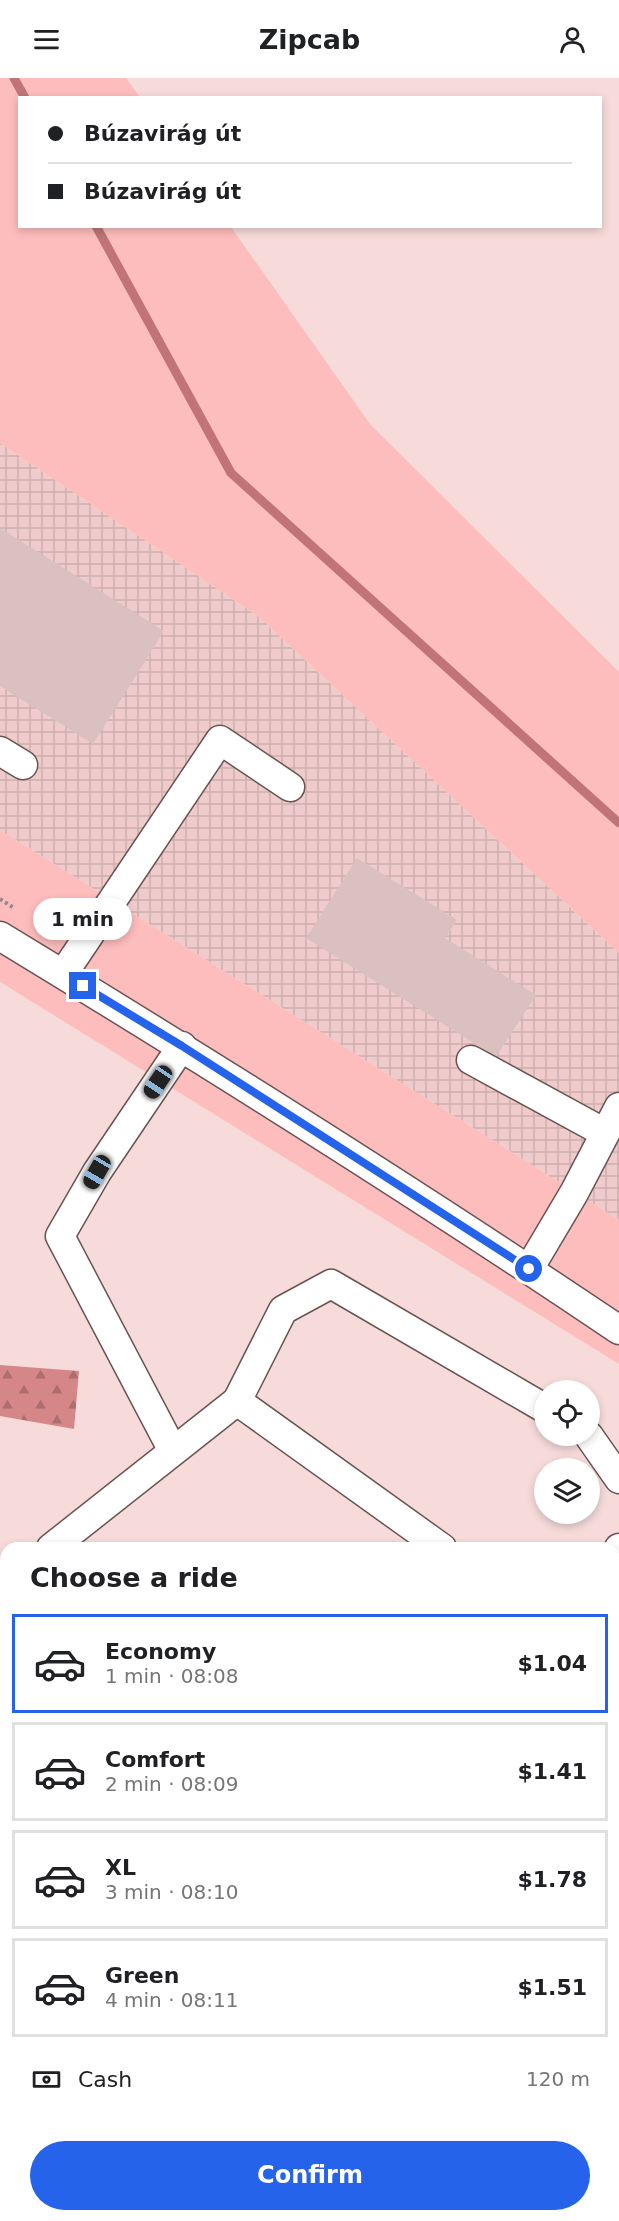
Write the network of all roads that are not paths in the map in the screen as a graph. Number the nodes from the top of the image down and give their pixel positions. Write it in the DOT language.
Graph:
graph roads {
  1 [pos="290,787"];
  2 [pos="0,936"];
  3 [pos="63,974"];
  4 [pos="182,1046"];
  5 [pos="471,1060"];
  6 [pos="619,1107"];
  7 [pos="605,1133"];
  8 [pos="529,1269"];
  9 [pos="619,1330"];
  10 [pos="237,1401"];
  11 [pos="534,1401"];
  12 [pos="597,1446"];
  13 [pos="173,1451"];
  14 [pos="619,1479"];
  15 [pos="69,1542"];
  16 [pos="434,1542"];
  1 -- 3 [label="street"];
  2 -- 3 [label="street"];
  3 -- 4 [label="street"];
  4 -- 8 [label="street"];
  4 -- 13 [label="street"];
  5 -- 7 [label="street"];
  6 -- 7 [label="street"];
  7 -- 8 [label="street"];
  8 -- 9 [label="street"];
  10 -- 11 [label="street"];
  10 -- 13 [label="street"];
  10 -- 16 [label="street"];
  12 -- 14 [label="street"];
  13 -- 15 [label="street"];
}
